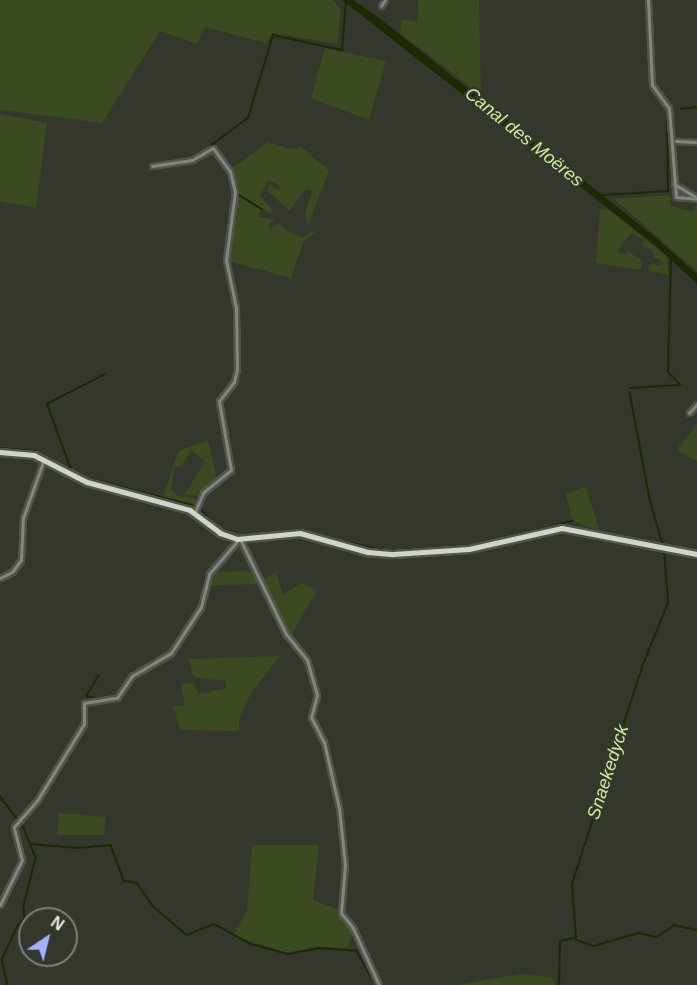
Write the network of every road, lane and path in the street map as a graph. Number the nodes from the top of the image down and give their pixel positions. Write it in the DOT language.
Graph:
graph roads {
  1 [pos="385,0"];
  2 [pos="648,0"];
  3 [pos="381,6"];
  4 [pos="676,141"];
  5 [pos="697,142"];
  6 [pos="152,166"];
  7 [pos="672,180"];
  8 [pos="681,190"];
  9 [pos="675,197"];
  10 [pos="697,198"];
  11 [pos="697,404"];
  12 [pos="689,413"];
  13 [pos="0,452"];
  14 [pos="44,459"];
  15 [pos="195,512"];
  16 [pos="239,539"];
  17 [pos="697,554"];
  18 [pos="0,578"];
  19 [pos="0,905"];
  20 [pos="379,985"];
  1 -- 3 [label="street"];
  2 -- 7 [label="street"];
  4 -- 5 [label="street"];
  6 -- 15 [label="street"];
  7 -- 8 [label="street"];
  7 -- 9 [label="street"];
  8 -- 9 [label="street"];
  8 -- 10 [label="street"];
  9 -- 10 [label="street"];
  11 -- 12 [label="street"];
  13 -- 14 [label="main road"];
  14 -- 15 [label="main road"];
  14 -- 18 [label="street"];
  15 -- 16 [label="main road"];
  16 -- 17 [label="main road"];
  16 -- 19 [label="street"];
  16 -- 20 [label="street"];
}
